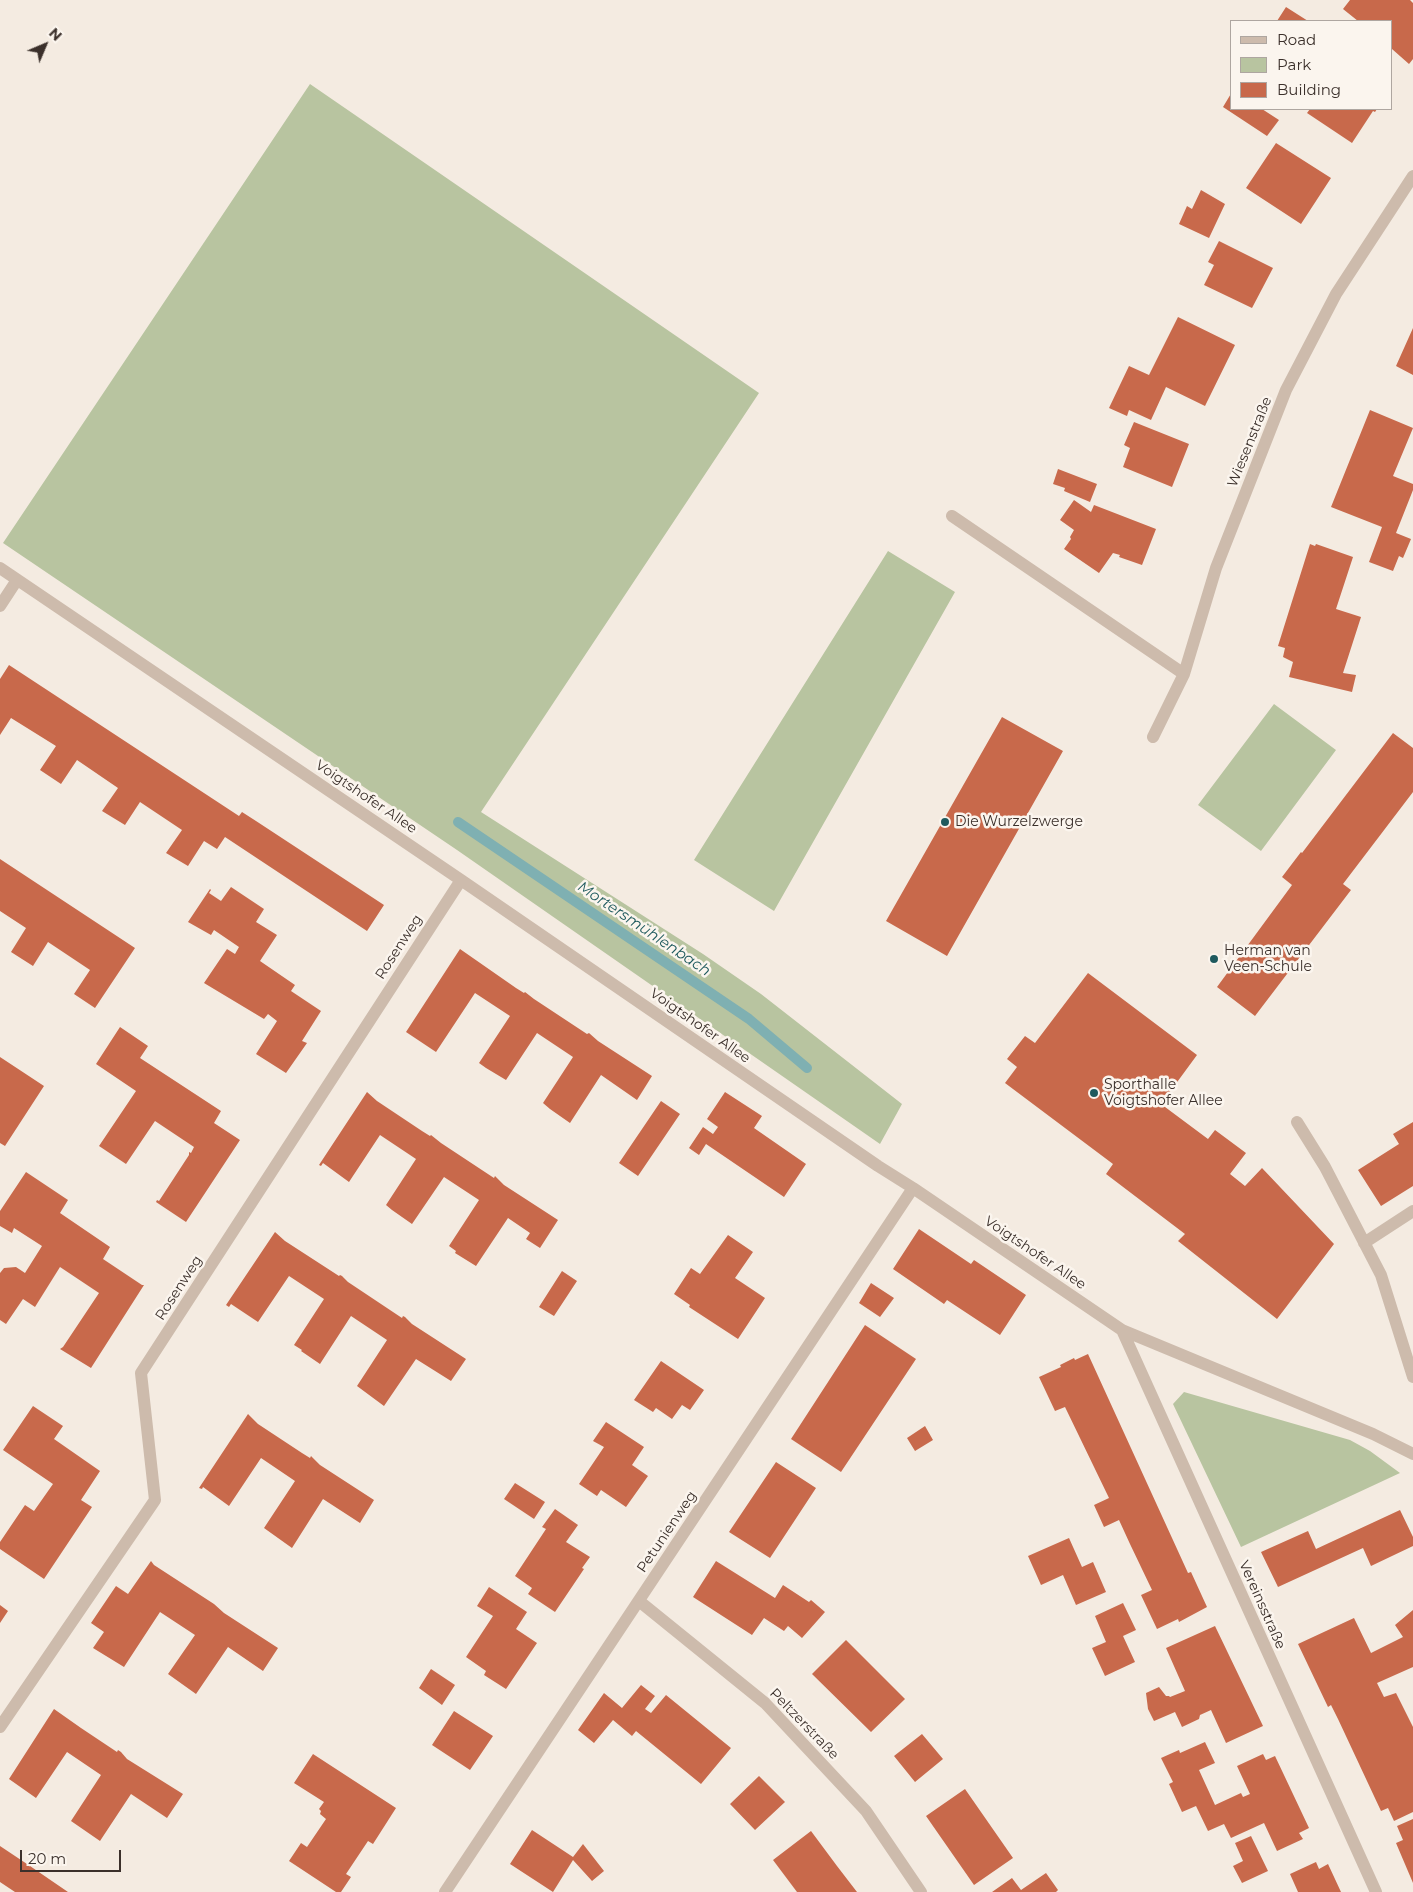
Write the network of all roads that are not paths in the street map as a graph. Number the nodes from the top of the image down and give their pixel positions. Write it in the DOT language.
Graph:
graph roads {
  1 [pos="1413,176"];
  2 [pos="952,516"];
  3 [pos="0,568"];
  4 [pos="16,580"];
  5 [pos="0,606"];
  6 [pos="1184,674"];
  7 [pos="1153,737"];
  8 [pos="461,880"];
  9 [pos="1297,1122"];
  10 [pos="914,1188"];
  11 [pos="1413,1211"];
  12 [pos="1364,1243"];
  13 [pos="1122,1330"];
  14 [pos="1413,1377"];
  15 [pos="1413,1454"];
  16 [pos="639,1601"];
  17 [pos="0,1727"];
  18 [pos="445,1892"];
  19 [pos="921,1892"];
  20 [pos="1376,1892"];
  1 -- 6 [label="street, Wiesenstraße"];
  2 -- 6 [label="street"];
  3 -- 4 [label="street, Voigtshofer Allee"];
  4 -- 5 [label="street"];
  4 -- 8 [label="street, Voigtshofer Allee"];
  6 -- 7 [label="street, Wiesenstraße"];
  8 -- 10 [label="street, Voigtshofer Allee"];
  8 -- 17 [label="street, Rosenweg"];
  9 -- 12 [label="street"];
  10 -- 13 [label="street, Voigtshofer Allee"];
  10 -- 16 [label="street, Petunienweg"];
  11 -- 12 [label="street"];
  12 -- 14 [label="street"];
  13 -- 15 [label="street, Voigtshofer Allee"];
  13 -- 20 [label="street, Vereinsstraße"];
  16 -- 18 [label="street, Petunienweg"];
  16 -- 19 [label="street, Peltzerstraße"];
}
